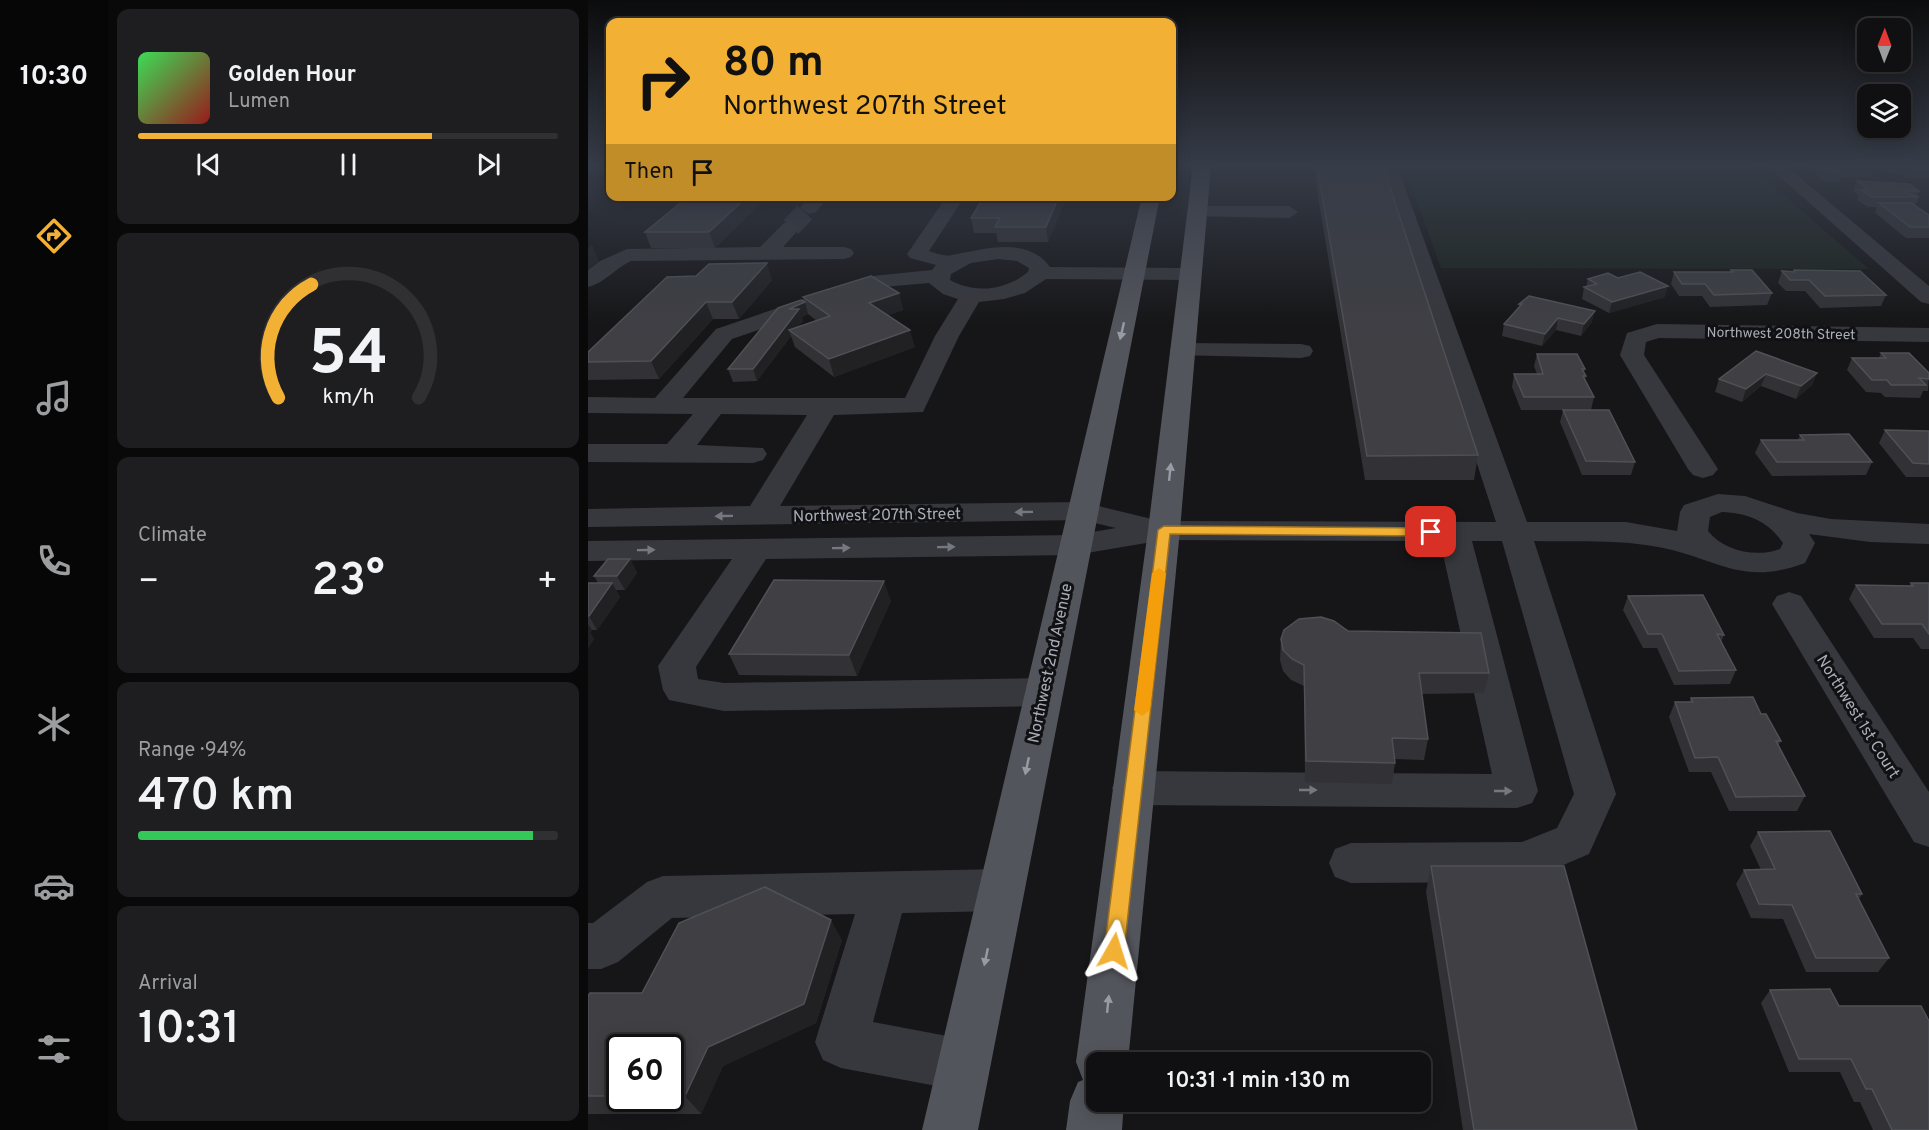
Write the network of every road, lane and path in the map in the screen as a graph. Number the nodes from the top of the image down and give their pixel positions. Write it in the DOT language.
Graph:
graph roads {
  1 [pos="941,219"];
  2 [pos="1146,219"];
  3 [pos="1196,219"];
  4 [pos="1406,219"];
  5 [pos="1838,219"];
  6 [pos="791,227"];
  7 [pos="765,253"];
  8 [pos="844,254"];
  9 [pos="945,270"];
  10 [pos="1039,273"];
  11 [pos="1135,274"];
  12 [pos="1190,274"];
  13 [pos="588,281"];
  14 [pos="972,294"];
  15 [pos="1929,297"];
  16 [pos="1929,335"];
  17 [pos="1182,350"];
  18 [pos="1301,351"];
  19 [pos="588,405"];
  20 [pos="663,405"];
  21 [pos="714,406"];
  22 [pos="825,406"];
  23 [pos="588,453"];
  24 [pos="675,453"];
  25 [pos="753,454"];
  26 [pos="1704,469"];
  27 [pos="1699,509"];
  28 [pos="1766,512"];
  29 [pos="588,518"];
  30 [pos="1079,528"];
  31 [pos="1164,530"];
  32 [pos="758,532"];
  33 [pos="1454,532"];
  34 [pos="1515,532"];
  35 [pos="1626,532"];
  36 [pos="1861,534"];
  37 [pos="1929,534"];
  38 [pos="588,551"];
  39 [pos="1718,554"];
  40 [pos="1794,554"];
  41 [pos="1788,603"];
  42 [pos="1043,692"];
  43 [pos="1132,788"];
  44 [pos="1929,829"];
  45 [pos="1351,863"];
  46 [pos="1000,890"];
  47 [pos="885,892"];
  48 [pos="592,954"];
  49 [pos="1103,1052"];
  50 [pos="963,1065"];
  51 [pos="1096,1112"];
  52 [pos="950,1130"];
  53 [pos="1094,1130"];
  1 -- 9 [label="street"];
  2 -- 11 [label="main road, Northwest 2nd Avenue"];
  3 -- 12 [label="main road"];
  4 -- 34 [label="street"];
  5 -- 15 [label="street"];
  6 -- 7 [label="street"];
  7 -- 8 [label="street"];
  7 -- 13 [label="street"];
  9 -- 10 [label="street"];
  9 -- 14 [label="street"];
  9 -- 20 [label="street"];
  10 -- 11 [label="street"];
  10 -- 14 [label="street"];
  11 -- 12 [label="street"];
  11 -- 30 [label="main road, Northwest 2nd Avenue, one-way"];
  12 -- 17 [label="main road"];
  14 -- 22 [label="street"];
  16 -- 26 [label="street, Northwest 208th Street"];
  17 -- 18 [label="street"];
  31 -- 17 [label="main road, one-way"];
  19 -- 20 [label="street"];
  20 -- 21 [label="street"];
  21 -- 22 [label="street"];
  21 -- 24 [label="street"];
  22 -- 32 [label="street"];
  23 -- 24 [label="street"];
  24 -- 25 [label="street"];
  26 -- 27 [label="street"];
  26 -- 28 [label="street"];
  27 -- 28 [label="street, Northwest 207th Street"];
  27 -- 35 [label="street, Northwest 207th Street"];
  27 -- 39 [label="street"];
  28 -- 36 [label="street"];
  28 -- 40 [label="street"];
  32 -- 29 [label="street, Northwest 207th Street, one-way"];
  30 -- 31 [label="street, Northwest 207th Street"];
  30 -- 32 [label="street, Northwest 207th Street"];
  30 -- 42 [label="main road, Northwest 2nd Avenue"];
  31 -- 33 [label="street, Northwest 207th Street"];
  31 -- 43 [label="main road"];
  38 -- 32 [label="street, Northwest 207th Street, one-way"];
  32 -- 42 [label="street"];
  33 -- 34 [label="street, Northwest 207th Street"];
  43 -- 33 [label="street, one-way"];
  34 -- 35 [label="street, Northwest 207th Street"];
  34 -- 45 [label="street"];
  35 -- 39 [label="street, Northwest 207th Street"];
  36 -- 37 [label="street"];
  36 -- 40 [label="street"];
  39 -- 40 [label="street"];
  39 -- 41 [label="street, Northwest 1st Court"];
  40 -- 41 [label="street"];
  41 -- 44 [label="street, Northwest 1st Court"];
  42 -- 46 [label="main road, Northwest 2nd Avenue, one-way"];
  49 -- 43 [label="main road, one-way"];
  46 -- 47 [label="street"];
  46 -- 50 [label="main road, Northwest 2nd Avenue, one-way"];
  47 -- 48 [label="street"];
  47 -- 50 [label="street"];
  50 -- 52 [label="main road, Northwest 2nd Avenue"];
  51 -- 53 [label="main road"];
}
